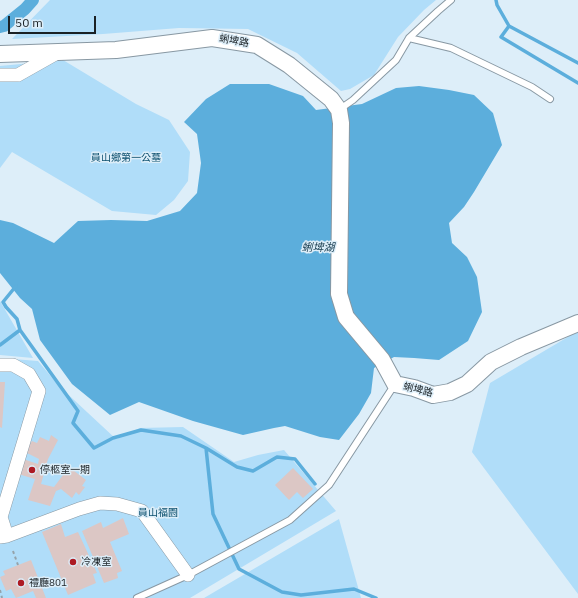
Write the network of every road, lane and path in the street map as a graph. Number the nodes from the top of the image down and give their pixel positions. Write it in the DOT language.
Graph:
graph roads {
  1 [pos="451,0"];
  2 [pos="409,38"];
  3 [pos="57,53"];
  4 [pos="0,54"];
  5 [pos="0,76"];
  6 [pos="550,99"];
  7 [pos="339,110"];
  8 [pos="578,323"];
  9 [pos="0,365"];
  10 [pos="395,384"];
  11 [pos="4,536"];
  12 [pos="13,551"];
  13 [pos="18,565"];
  14 [pos="188,575"];
  15 [pos="0,590"];
  16 [pos="2,598"];
  17 [pos="137,598"];
  1 -- 2 [label="lane"];
  2 -- 6 [label="lane"];
  2 -- 7 [label="lane"];
  3 -- 4 [label="street, 蜊埤路"];
  3 -- 5 [label="street"];
  3 -- 7 [label="street, 蜊埤路"];
  7 -- 10 [label="street, 蜊埤路"];
  8 -- 10 [label="street, 蜊埤路"];
  9 -- 11 [label="street"];
  10 -- 14 [label="lane"];
  11 -- 14 [label="street"];
  12 -- 13 [label="path"];
  14 -- 17 [label="lane"];
  15 -- 16 [label="path"];
}
